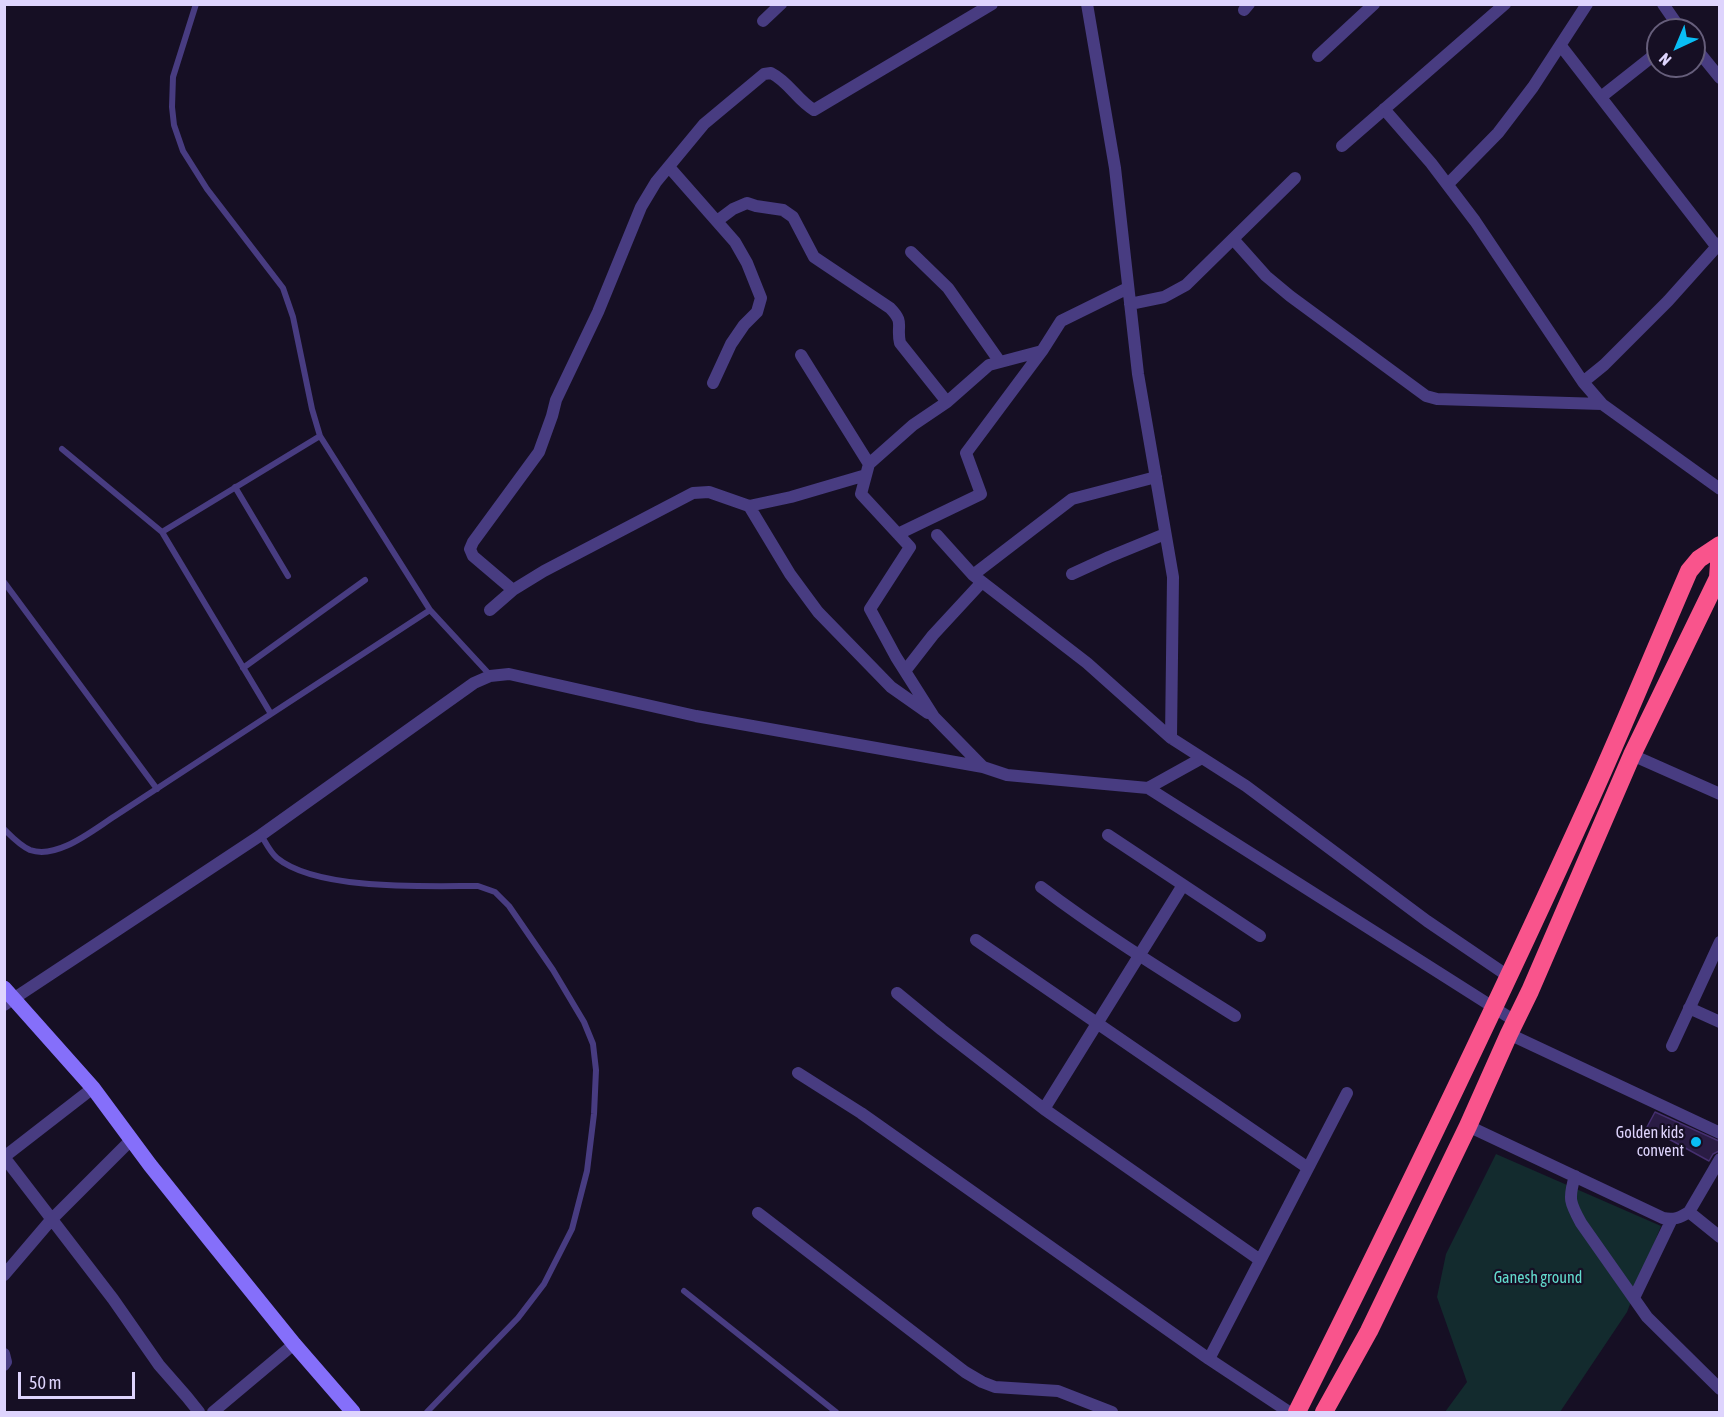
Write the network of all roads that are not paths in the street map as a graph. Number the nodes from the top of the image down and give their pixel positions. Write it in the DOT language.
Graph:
graph roads {
  1 [pos="196,4"];
  2 [pos="781,4"];
  3 [pos="992,4"];
  4 [pos="1087,4"];
  5 [pos="1374,4"];
  6 [pos="1505,4"];
  7 [pos="1587,4"];
  8 [pos="1663,4"];
  9 [pos="1673,18"];
  10 [pos="762,21"];
  11 [pos="1562,46"];
  12 [pos="1318,56"];
  13 [pos="1706,61"];
  14 [pos="1646,62"];
  15 [pos="1719,78"];
  16 [pos="1601,98"];
  17 [pos="1384,109"];
  18 [pos="1342,146"];
  19 [pos="669,167"];
  20 [pos="1295,178"];
  21 [pos="1448,184"];
  22 [pos="717,221"];
  23 [pos="1233,239"];
  24 [pos="1718,244"];
  25 [pos="911,252"];
  26 [pos="1128,288"];
  27 [pos="1130,304"];
  28 [pos="1042,351"];
  29 [pos="801,355"];
  30 [pos="1000,362"];
  31 [pos="1583,382"];
  32 [pos="713,383"];
  33 [pos="947,402"];
  34 [pos="1602,404"];
  35 [pos="320,436"];
  36 [pos="62,449"];
  37 [pos="868,469"];
  38 [pos="1156,477"];
  39 [pos="235,487"];
  40 [pos="1719,489"];
  41 [pos="749,506"];
  42 [pos="162,532"];
  43 [pos="898,534"];
  44 [pos="1166,534"];
  45 [pos="937,535"];
  46 [pos="1719,545"];
  47 [pos="1719,550"];
  48 [pos="1072,574"];
  49 [pos="288,576"];
  50 [pos="978,579"];
  51 [pos="365,580"];
  52 [pos="4,582"];
  53 [pos="513,590"];
  54 [pos="430,610"];
  55 [pos="490,610"];
  56 [pos="243,668"];
  57 [pos="905,671"];
  58 [pos="490,676"];
  59 [pos="271,714"];
  60 [pos="934,717"];
  61 [pos="1172,738"];
  62 [pos="1632,755"];
  63 [pos="1202,758"];
  64 [pos="983,767"];
  65 [pos="1148,788"];
  66 [pos="157,789"];
  67 [pos="1719,794"];
  68 [pos="4,829"];
  69 [pos="261,835"];
  70 [pos="1108,835"];
  71 [pos="1183,885"];
  72 [pos="1041,887"];
  73 [pos="1260,936"];
  74 [pos="976,940"];
  75 [pos="1719,942"];
  76 [pos="1138,955"];
  77 [pos="1508,976"];
  78 [pos="897,993"];
  79 [pos="7,997"];
  80 [pos="1493,1007"];
  81 [pos="1689,1008"];
  82 [pos="1235,1016"];
  83 [pos="1719,1022"];
  84 [pos="1096,1023"];
  85 [pos="1512,1027"];
  86 [pos="1672,1046"];
  87 [pos="798,1073"];
  88 [pos="93,1088"];
  89 [pos="1347,1093"];
  90 [pos="1044,1109"];
  91 [pos="1468,1126"];
  92 [pos="1719,1133"];
  93 [pos="131,1140"];
  94 [pos="4,1157"];
  95 [pos="1719,1159"];
  96 [pos="1308,1168"];
  97 [pos="1575,1176"];
  98 [pos="1689,1212"];
  99 [pos="758,1213"];
  100 [pos="1672,1219"];
  101 [pos="51,1220"];
  102 [pos="1719,1237"];
  103 [pos="1260,1260"];
  104 [pos="4,1275"];
  105 [pos="684,1291"];
  106 [pos="1634,1298"];
  107 [pos="294,1344"];
  108 [pos="4,1354"];
  109 [pos="1209,1359"];
  110 [pos="4,1365"];
  111 [pos="1719,1389"];
  112 [pos="199,1413"];
  113 [pos="213,1413"];
  114 [pos="353,1413"];
  115 [pos="427,1413"];
  116 [pos="837,1413"];
  117 [pos="1112,1413"];
  118 [pos="1289,1413"];
  119 [pos="1297,1413"];
  120 [pos="1324,1413"];
  1 -- 35 [label="lane"];
  2 -- 10 [label="street"];
  3 -- 19 [label="street"];
  4 -- 26 [label="street"];
  5 -- 12 [label="street"];
  6 -- 17 [label="street"];
  7 -- 11 [label="street"];
  8 -- 9 [label="street"];
  11 -- 16 [label="street"];
  11 -- 21 [label="street"];
  13 -- 15 [label="street"];
  14 -- 16 [label="street"];
  16 -- 24 [label="street"];
  17 -- 18 [label="street"];
  17 -- 21 [label="street"];
  19 -- 22 [label="street"];
  19 -- 53 [label="street"];
  20 -- 23 [label="street"];
  21 -- 31 [label="street"];
  22 -- 32 [label="street"];
  22 -- 33 [label="street"];
  23 -- 27 [label="street"];
  23 -- 34 [label="street"];
  24 -- 31 [label="street"];
  25 -- 30 [label="street"];
  26 -- 27 [label="street"];
  26 -- 28 [label="street"];
  27 -- 38 [label="street"];
  28 -- 30 [label="street"];
  28 -- 43 [label="street"];
  29 -- 37 [label="street"];
  30 -- 33 [label="street"];
  31 -- 34 [label="street"];
  33 -- 37 [label="street"];
  34 -- 40 [label="street"];
  35 -- 39 [label="lane"];
  35 -- 54 [label="lane"];
  36 -- 42 [label="lane"];
  37 -- 41 [label="street"];
  37 -- 43 [label="street"];
  38 -- 44 [label="street"];
  38 -- 50 [label="street"];
  39 -- 42 [label="lane"];
  39 -- 49 [label="lane"];
  41 -- 53 [label="street"];
  41 -- 60 [label="street"];
  42 -- 56 [label="lane"];
  43 -- 57 [label="street"];
  44 -- 48 [label="street"];
  44 -- 61 [label="street"];
  45 -- 50 [label="street"];
  46 -- 77 [label="highway"];
  47 -- 62 [label="highway"];
  50 -- 57 [label="street"];
  50 -- 61 [label="street"];
  51 -- 56 [label="lane"];
  52 -- 66 [label="lane"];
  53 -- 55 [label="street"];
  54 -- 58 [label="lane"];
  54 -- 59 [label="lane"];
  56 -- 59 [label="lane"];
  57 -- 60 [label="street"];
  58 -- 64 [label="street"];
  58 -- 69 [label="street"];
  59 -- 66 [label="lane"];
  60 -- 64 [label="street"];
  61 -- 63 [label="street"];
  62 -- 67 [label="street"];
  62 -- 85 [label="highway"];
  63 -- 65 [label="street"];
  63 -- 77 [label="street"];
  64 -- 65 [label="street"];
  65 -- 80 [label="street"];
  66 -- 68 [label="lane"];
  69 -- 79 [label="street"];
  69 -- 115 [label="lane"];
  70 -- 71 [label="street"];
  71 -- 73 [label="street"];
  71 -- 76 [label="street"];
  72 -- 76 [label="street"];
  74 -- 84 [label="street"];
  75 -- 81 [label="street"];
  76 -- 82 [label="street"];
  76 -- 84 [label="street"];
  77 -- 80 [label="highway"];
  78 -- 90 [label="street"];
  79 -- 88 [label="street"];
  80 -- 85 [label="street"];
  80 -- 119 [label="highway"];
  81 -- 83 [label="street"];
  81 -- 86 [label="street"];
  84 -- 90 [label="street"];
  84 -- 96 [label="street"];
  85 -- 91 [label="highway"];
  85 -- 92 [label="street"];
  87 -- 109 [label="street"];
  88 -- 93 [label="street"];
  88 -- 94 [label="street"];
  89 -- 96 [label="street"];
  90 -- 103 [label="street"];
  91 -- 97 [label="street"];
  91 -- 120 [label="highway"];
  93 -- 101 [label="street"];
  93 -- 107 [label="street"];
  94 -- 101 [label="street"];
  95 -- 98 [label="street"];
  96 -- 103 [label="street"];
  97 -- 100 [label="street"];
  97 -- 106 [label="street"];
  98 -- 100 [label="street"];
  98 -- 102 [label="street"];
  99 -- 117 [label="street"];
  100 -- 106 [label="street"];
  101 -- 104 [label="street"];
  101 -- 112 [label="street"];
  103 -- 109 [label="street"];
  105 -- 116 [label="lane"];
  106 -- 111 [label="street"];
  107 -- 113 [label="street"];
  107 -- 114 [label="street"];
  108 -- 110 [label="street"];
  109 -- 118 [label="street"];
}
